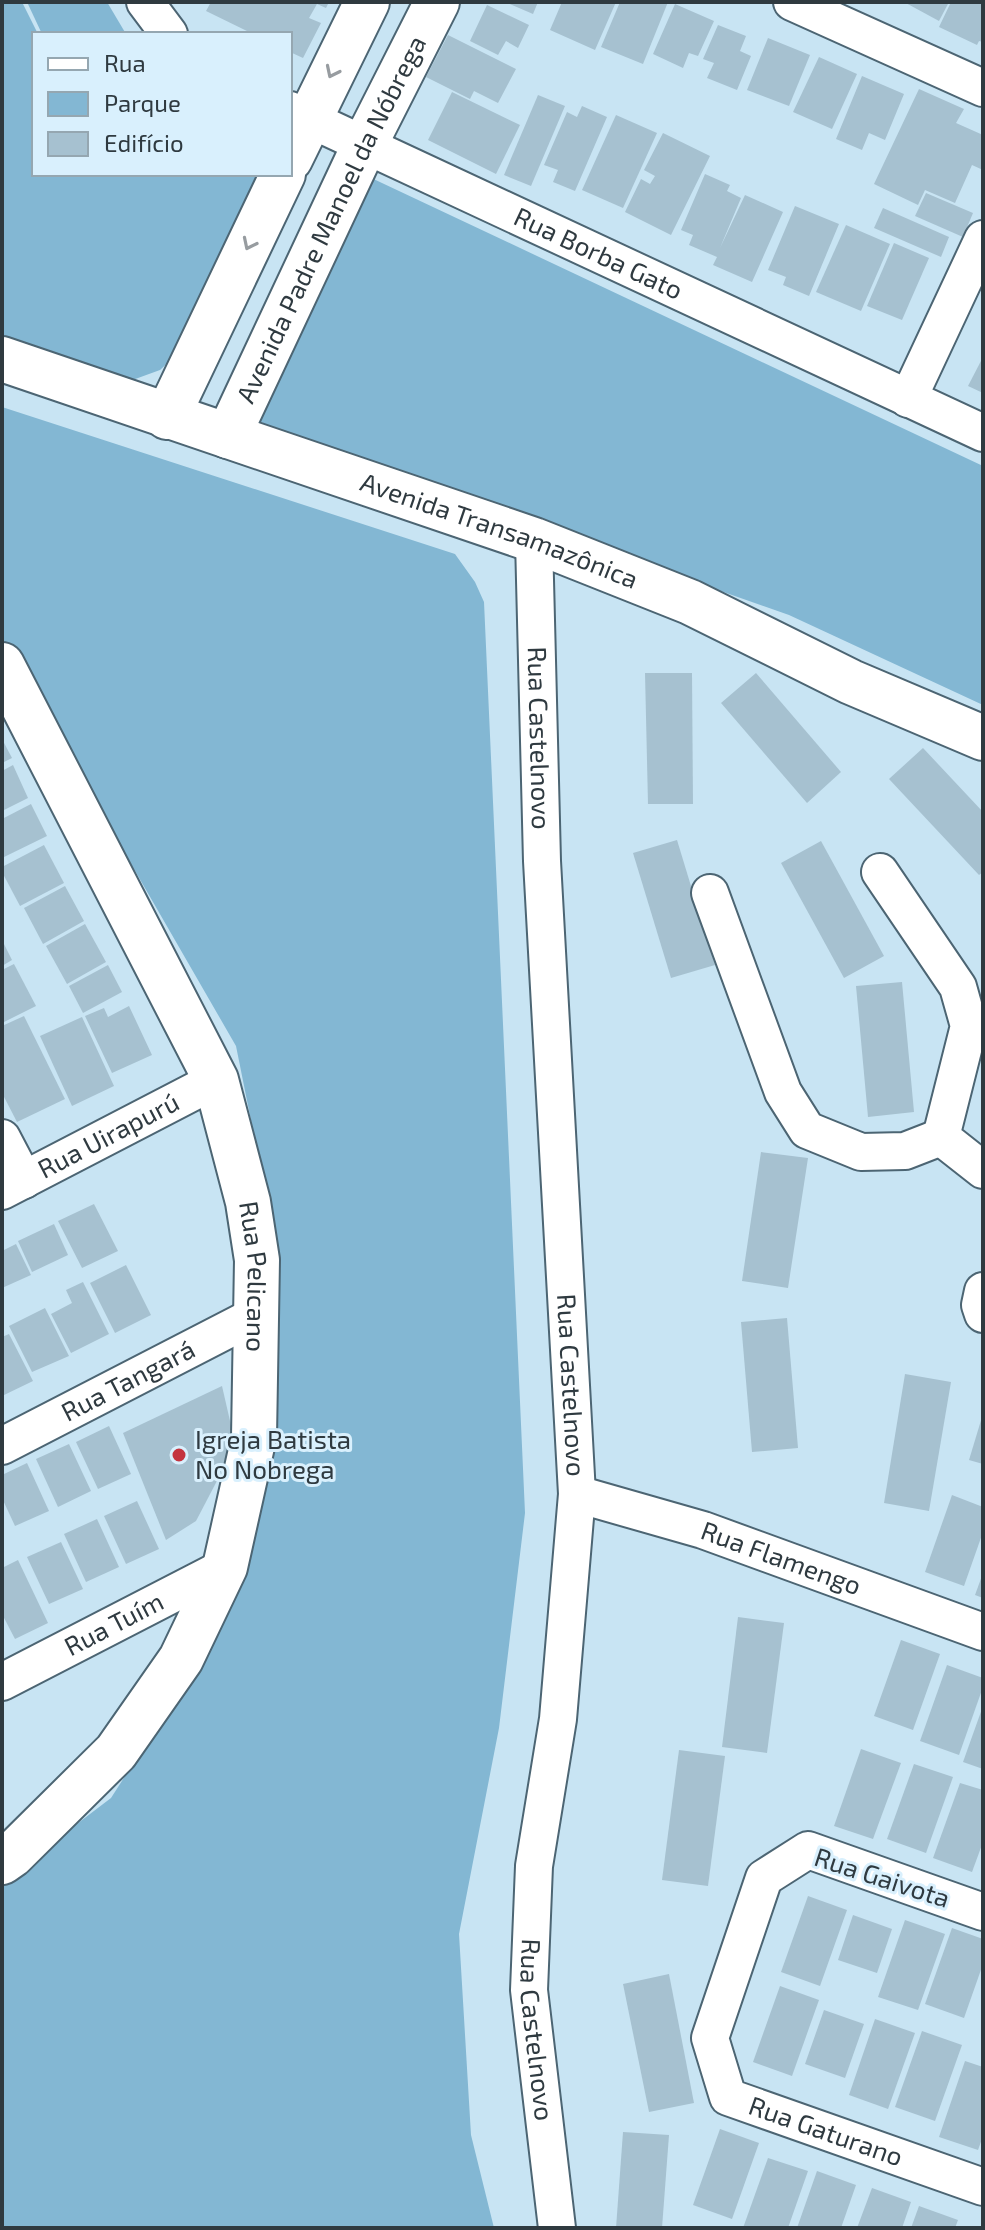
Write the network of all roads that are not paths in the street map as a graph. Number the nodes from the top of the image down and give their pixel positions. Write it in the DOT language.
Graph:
graph roads {
  1 [pos="145,2"];
  2 [pos="367,2"];
  3 [pos="437,2"];
  4 [pos="792,2"];
  5 [pos="168,32"];
  6 [pos="983,88"];
  7 [pos="300,114"];
  8 [pos="364,146"];
  9 [pos="292,150"];
  10 [pos="282,176"];
  11 [pos="983,239"];
  12 [pos="2,359"];
  13 [pos="908,399"];
  14 [pos="167,417"];
  15 [pos="983,433"];
  16 [pos="228,436"];
  17 [pos="534,540"];
  18 [pos="2,665"];
  19 [pos="983,738"];
  20 [pos="880,872"];
  21 [pos="710,893"];
  22 [pos="216,1080"];
  23 [pos="941,1137"];
  24 [pos="2,1138"];
  25 [pos="983,1170"];
  26 [pos="13,1185"];
  27 [pos="983,1291"];
  28 [pos="983,1314"];
  29 [pos="254,1316"];
  30 [pos="2,1446"];
  31 [pos="577,1494"];
  32 [pos="225,1567"];
  33 [pos="983,1632"];
  34 [pos="2,1682"];
  35 [pos="2,1862"];
  36 [pos="983,1912"];
  37 [pos="710,2038"];
  38 [pos="983,2187"];
  39 [pos="557,2228"];
  1 -- 5 [label="street"];
  2 -- 7 [label="street, one-way"];
  3 -- 8 [label="street, Avenida Padre Manoel da Nóbrega"];
  4 -- 6 [label="street"];
  7 -- 8 [label="street, Rua Borba Gato"];
  7 -- 9 [label="street"];
  8 -- 13 [label="street, Rua Borba Gato"];
  8 -- 16 [label="street, Avenida Padre Manoel da Nóbrega"];
  10 -- 14 [label="street, one-way"];
  11 -- 13 [label="street"];
  12 -- 14 [label="street, Avenida Transamazônica"];
  13 -- 15 [label="street, Rua Borba Gato"];
  14 -- 16 [label="street, Avenida Transamazônica"];
  16 -- 17 [label="street, Avenida Transamazônica"];
  17 -- 19 [label="street, Avenida Transamazônica"];
  17 -- 31 [label="street, Rua Castelnovo"];
  18 -- 22 [label="street, Rua Pelicano"];
  20 -- 23 [label="street"];
  21 -- 23 [label="street"];
  22 -- 26 [label="street, Rua Uirapurú"];
  22 -- 29 [label="street, Rua Pelicano"];
  23 -- 25 [label="street"];
  24 -- 26 [label="street"];
  27 -- 28 [label="street"];
  29 -- 30 [label="street, Rua Tangará"];
  29 -- 32 [label="street, Rua Pelicano"];
  31 -- 33 [label="street, Rua Flamengo"];
  31 -- 39 [label="street, Rua Castelnovo"];
  32 -- 34 [label="street, Rua Tuím"];
  32 -- 35 [label="street, Rua Pelicano"];
  36 -- 37 [label="street, Rua Gaivota"];
  37 -- 38 [label="street, Rua Gaturano"];
}
